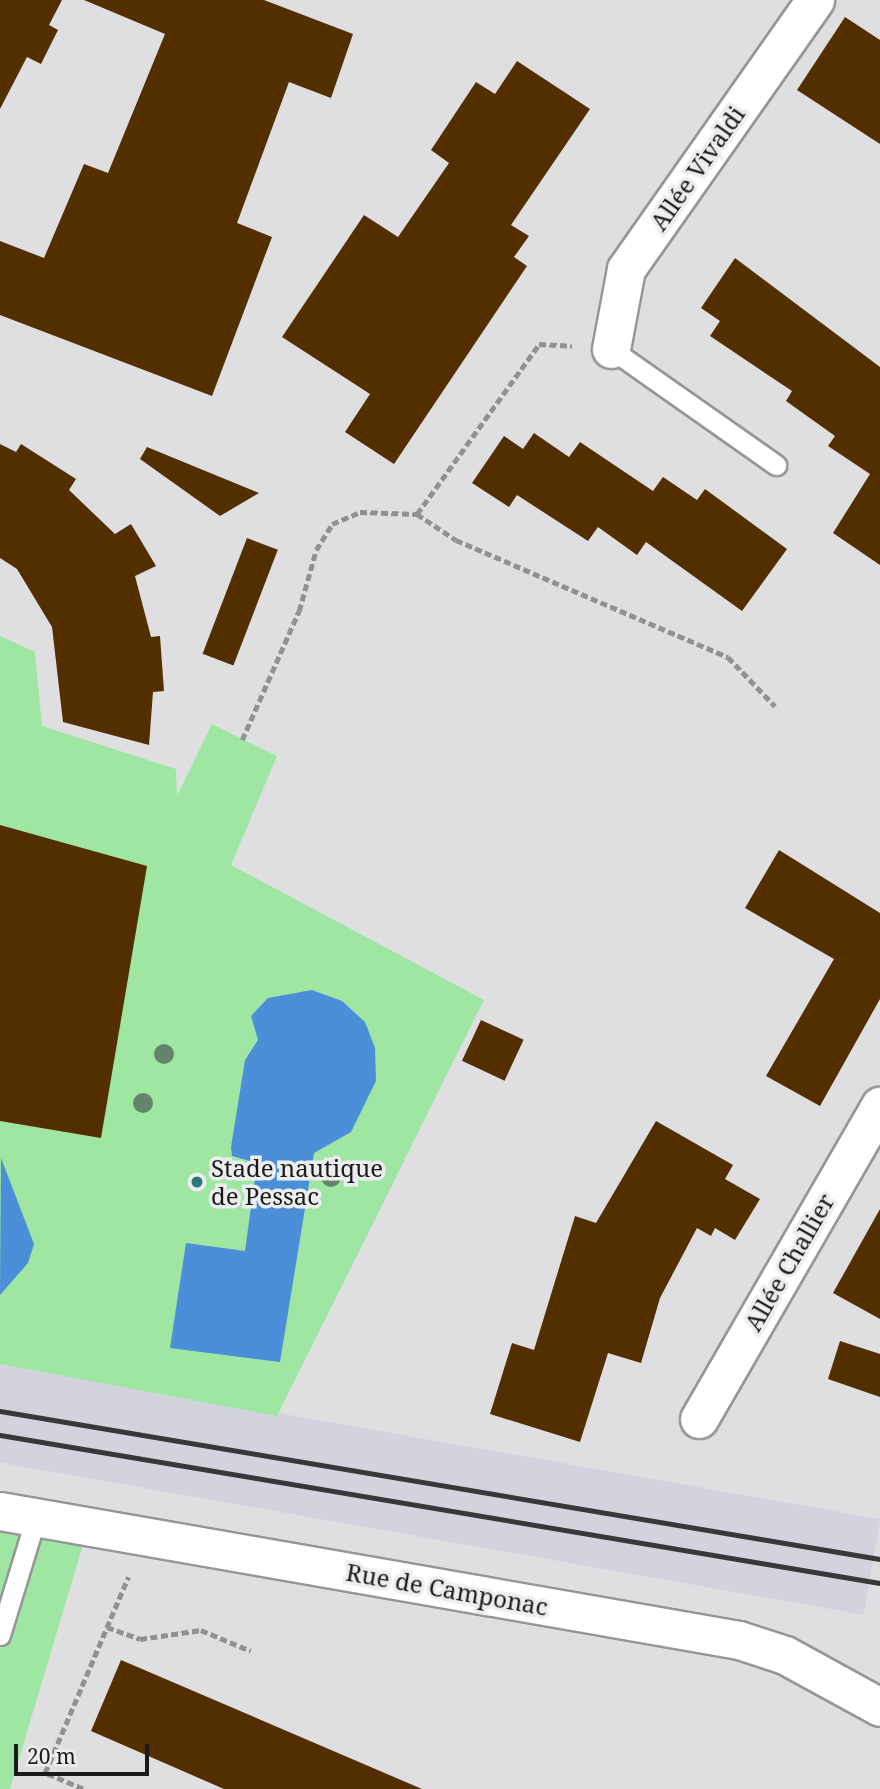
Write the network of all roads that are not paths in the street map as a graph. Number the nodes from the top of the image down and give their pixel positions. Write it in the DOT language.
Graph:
graph roads {
  1 [pos="815,0"];
  2 [pos="611,349"];
  3 [pos="776,465"];
  4 [pos="880,1105"];
  5 [pos="699,1419"];
  6 [pos="0,1511"];
  7 [pos="36,1517"];
  8 [pos="0,1635"];
  9 [pos="880,1707"];
  1 -- 2 [label="street, Allée Vivaldi"];
  2 -- 3 [label="lane"];
  4 -- 5 [label="street, Allée Challier"];
  6 -- 7 [label="street, Rue de Camponac"];
  7 -- 8 [label="lane"];
  7 -- 9 [label="street, Rue de Camponac"];
}
